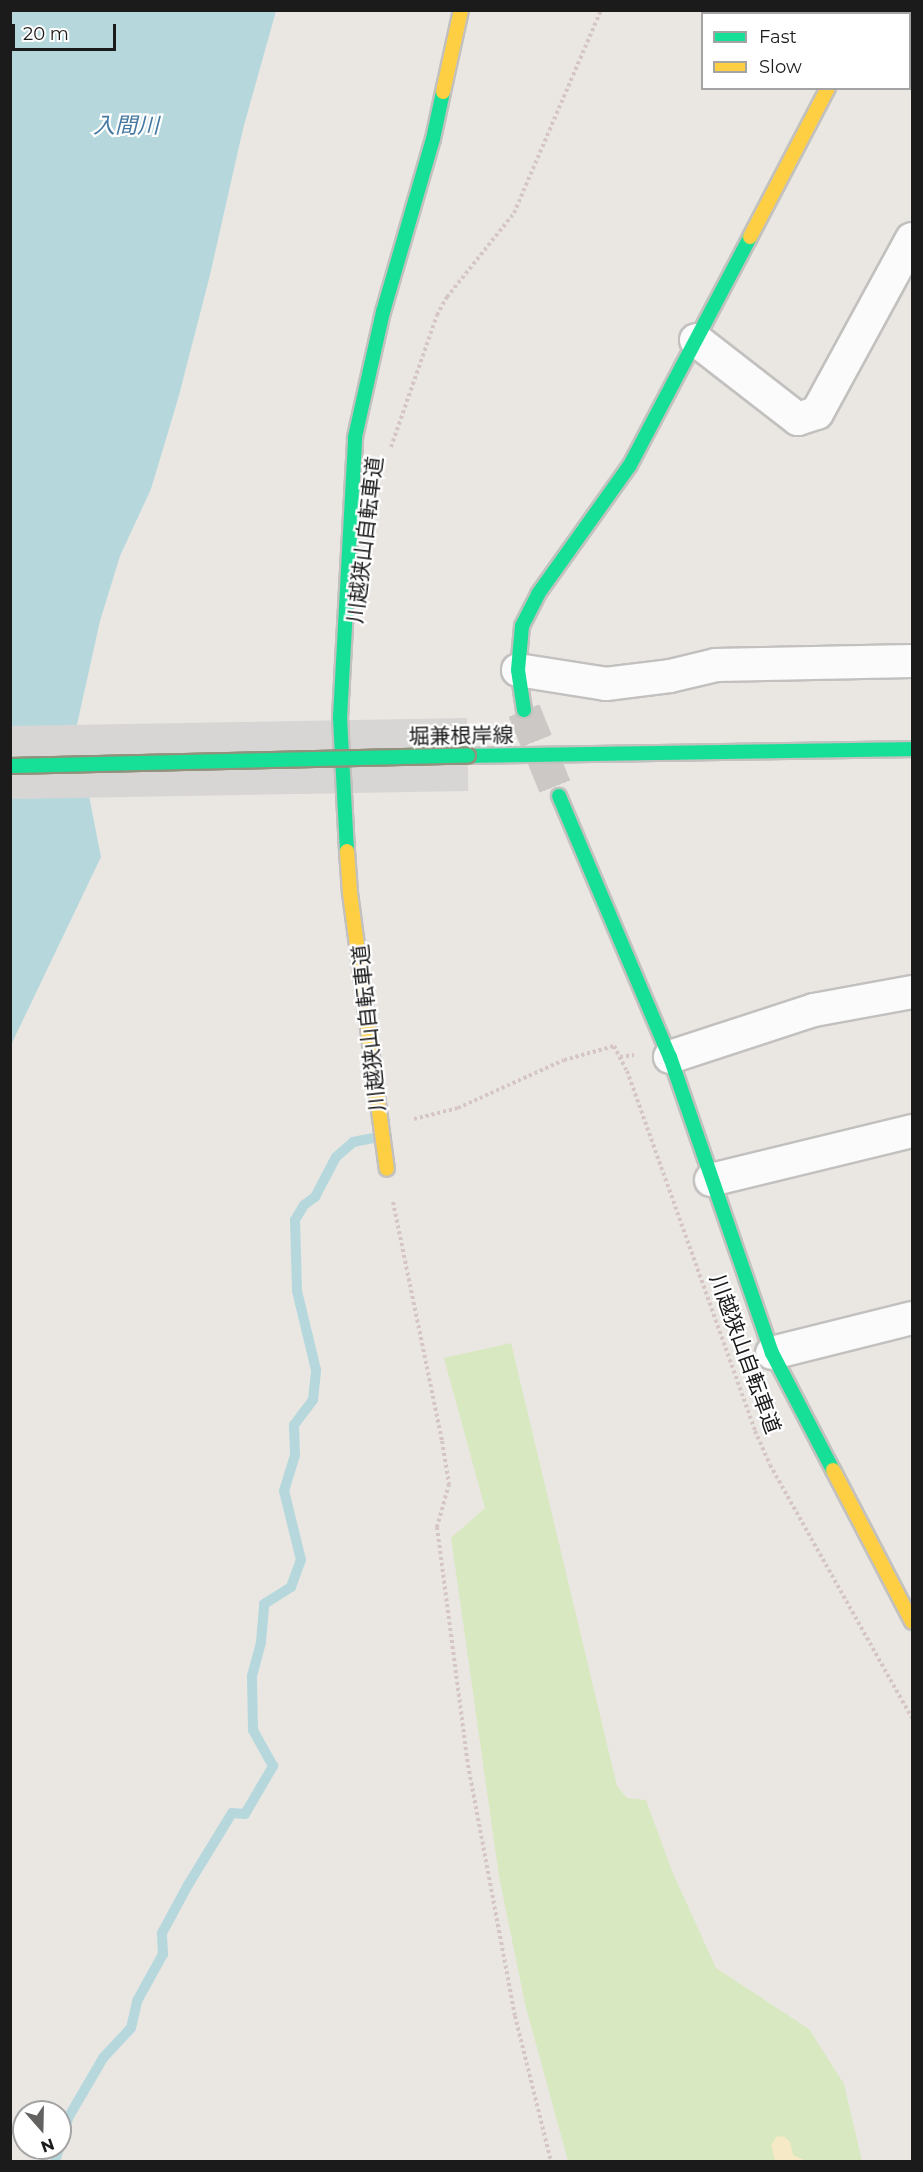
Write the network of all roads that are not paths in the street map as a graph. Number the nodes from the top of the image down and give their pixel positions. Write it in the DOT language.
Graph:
graph roads {
  1 [pos="461,10"];
  2 [pos="827,90"];
  3 [pos="912,238"];
  4 [pos="696,340"];
  5 [pos="912,661"];
  6 [pos="518,670"];
  7 [pos="524,710"];
  8 [pos="912,749"];
  9 [pos="10,766"];
  10 [pos="559,796"];
  11 [pos="912,992"];
  12 [pos="670,1057"];
  13 [pos="912,1131"];
  14 [pos="387,1169"];
  15 [pos="711,1180"];
  16 [pos="912,1318"];
  17 [pos="772,1353"];
  18 [pos="912,1622"];
  1 -- 14 [label="street"];
  2 -- 4 [label="street"];
  3 -- 4 [label="street"];
  4 -- 6 [label="street"];
  5 -- 6 [label="street"];
  6 -- 7 [label="street"];
  8 -- 9 [label="street, 堀兼根岸線, bridge"];
  10 -- 12 [label="street"];
  11 -- 12 [label="street"];
  12 -- 15 [label="street"];
  13 -- 15 [label="street"];
  15 -- 17 [label="street"];
  16 -- 17 [label="street"];
  17 -- 18 [label="street"];
}
